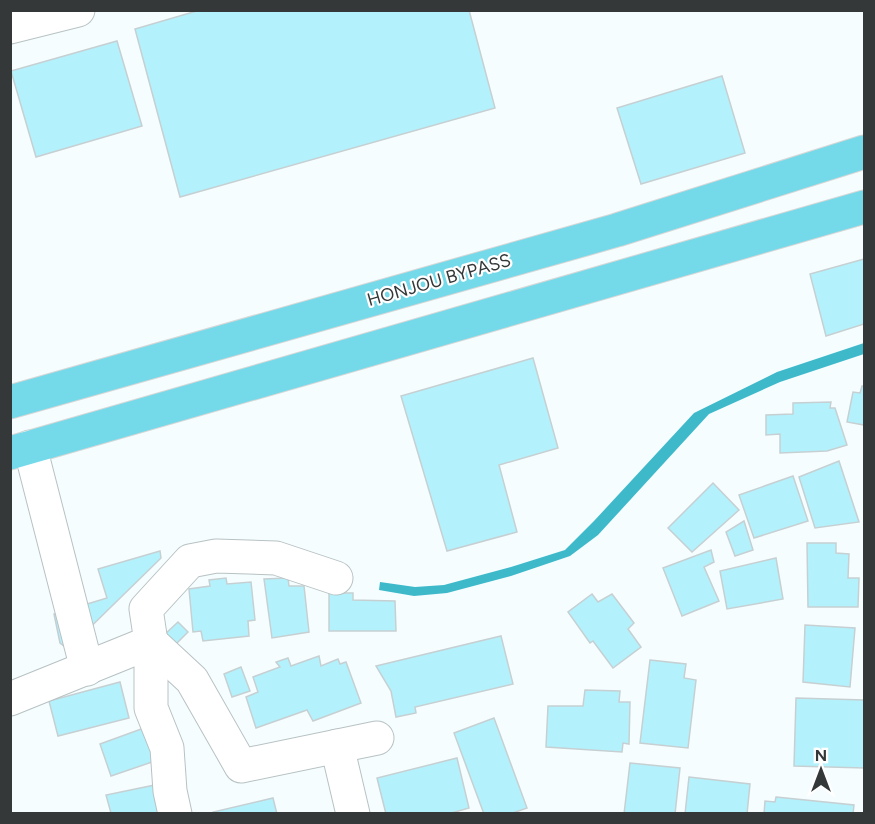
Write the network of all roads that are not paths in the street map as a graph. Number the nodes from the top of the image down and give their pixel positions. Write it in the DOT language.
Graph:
graph roads {
  1 [pos="78,10"];
  2 [pos="10,27"];
  3 [pos="864,152"];
  4 [pos="864,207"];
  5 [pos="10,402"];
  6 [pos="20,450"];
  7 [pos="336,578"];
  8 [pos="151,642"];
  9 [pos="87,669"];
  10 [pos="10,699"];
  11 [pos="377,738"];
  12 [pos="337,746"];
  13 [pos="175,813"];
  14 [pos="353,813"];
  1 -- 2 [label="street"];
  3 -- 5 [label="highway, HONJOU BYPASS"];
  4 -- 6 [label="highway"];
  6 -- 9 [label="street"];
  7 -- 8 [label="street"];
  8 -- 9 [label="street"];
  8 -- 12 [label="street"];
  8 -- 13 [label="street"];
  9 -- 10 [label="street"];
  11 -- 12 [label="street"];
  12 -- 14 [label="street"];
}
